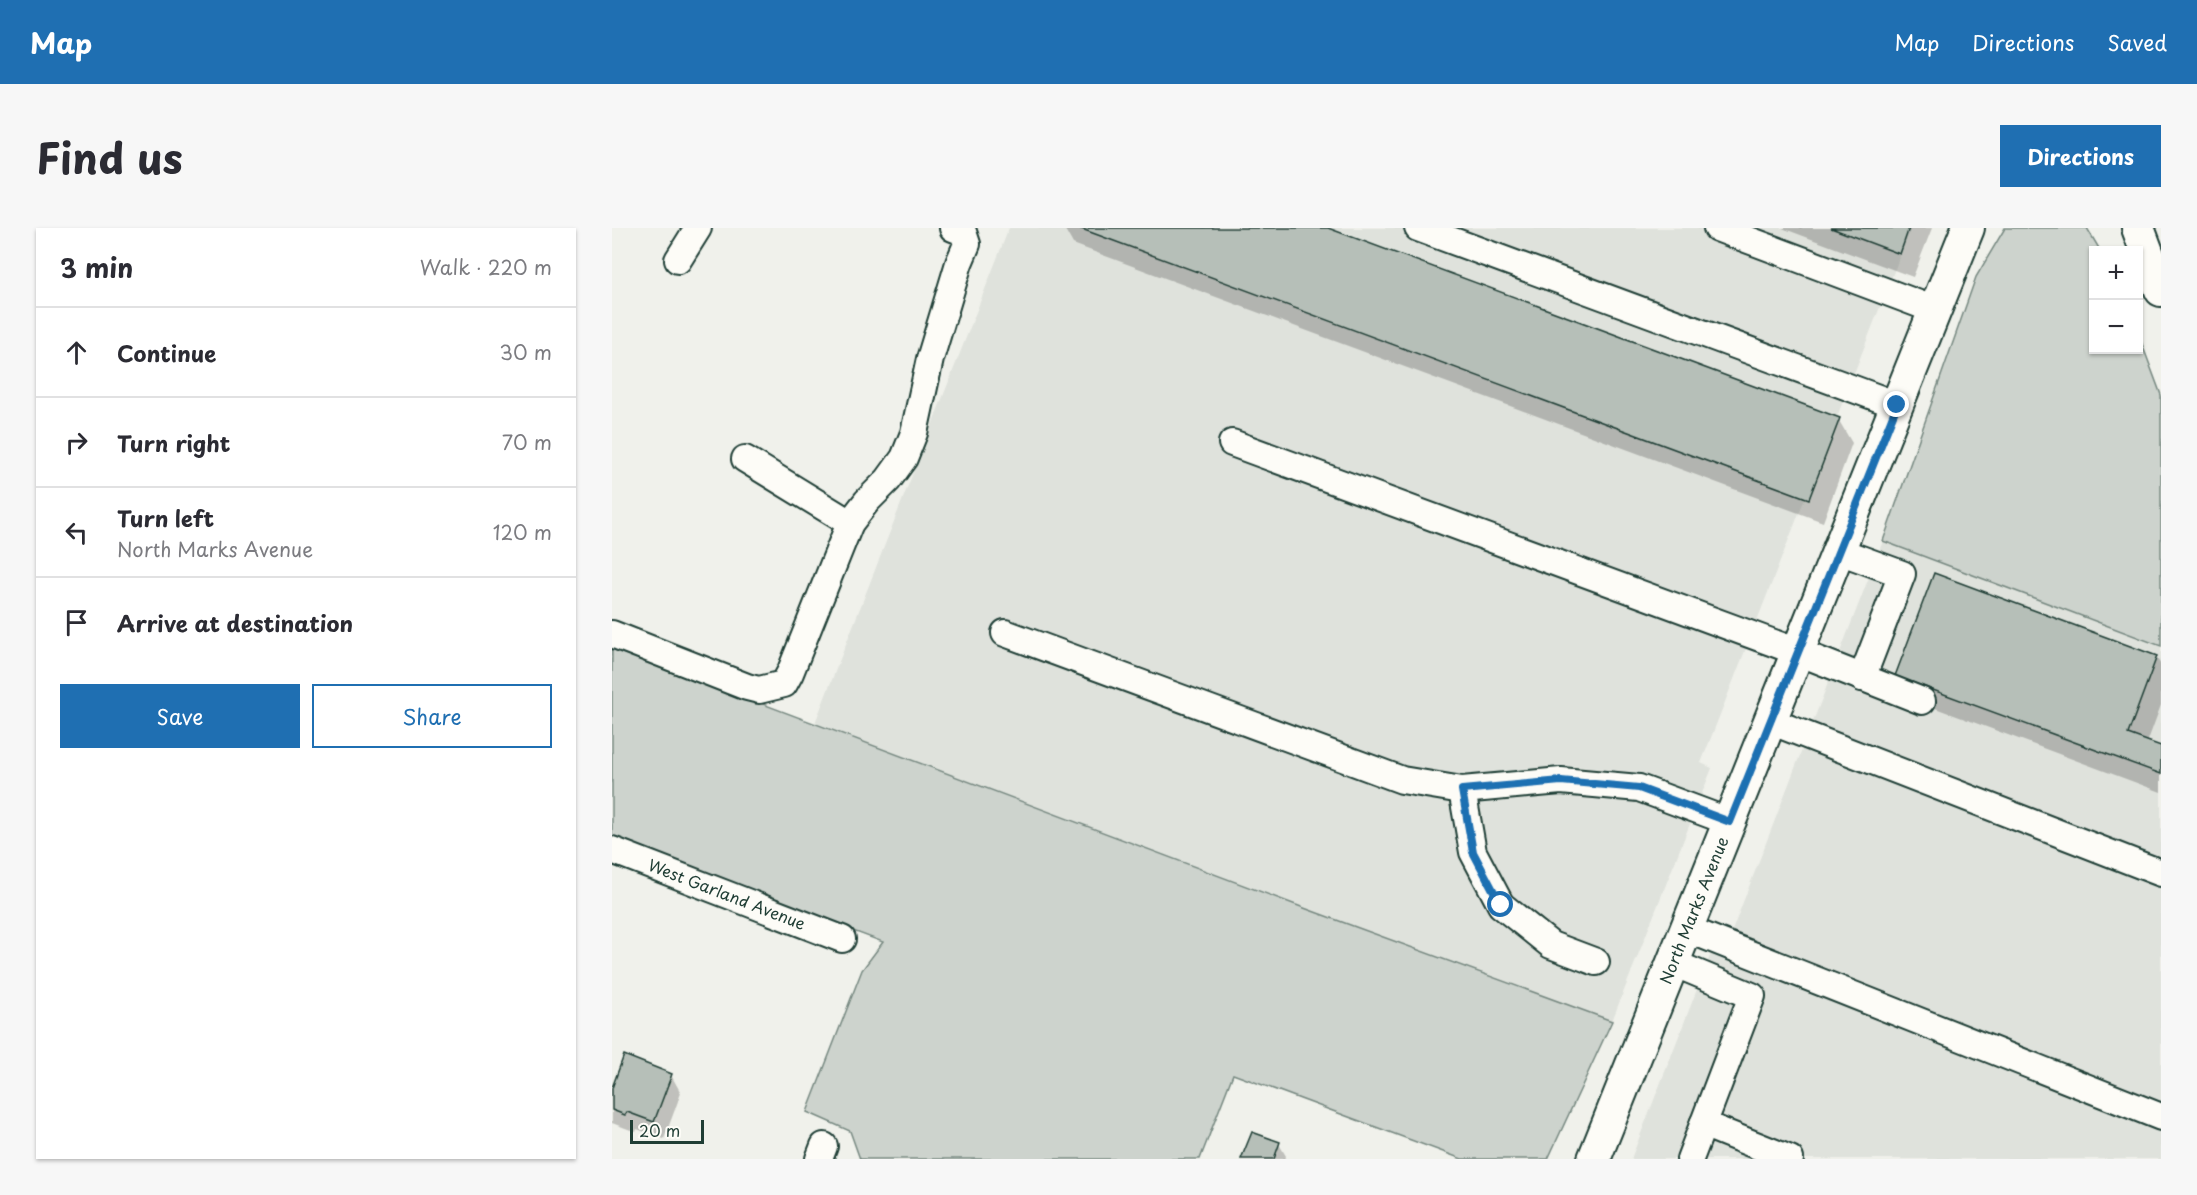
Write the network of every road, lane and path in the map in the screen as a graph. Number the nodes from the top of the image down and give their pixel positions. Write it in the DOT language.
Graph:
graph roads {
  1 [pos="698,228"];
  2 [pos="952,228"];
  3 [pos="1418,228"];
  4 [pos="1717,228"];
  5 [pos="1968,228"];
  6 [pos="2138,228"];
  7 [pos="678,260"];
  8 [pos="2161,290"];
  9 [pos="1935,310"];
  10 [pos="1897,405"];
  11 [pos="1232,444"];
  12 [pos="745,459"];
  13 [pos="850,523"];
  14 [pos="1839,551"];
  15 [pos="1005,633"];
  16 [pos="612,634"];
  17 [pos="1798,652"];
  18 [pos="1862,678"];
  19 [pos="1922,701"];
  20 [pos="1770,721"];
  21 [pos="1462,790"];
  22 [pos="1730,822"];
  23 [pos="612,850"];
  24 [pos="2161,873"];
  25 [pos="1687,929"];
  26 [pos="842,939"];
  27 [pos="1596,962"];
  28 [pos="1673,963"];
  29 [pos="2161,1117"];
  30 [pos="1703,1124"];
  31 [pos="1594,1159"];
  32 [pos="1690,1159"];
  33 [pos="1790,1159"];
  1 -- 7 [label="street"];
  2 -- 13 [label="street"];
  3 -- 10 [label="street"];
  4 -- 9 [label="street"];
  5 -- 9 [label="main road, North Marks Avenue"];
  6 -- 8 [label="main road"];
  9 -- 10 [label="main road, North Marks Avenue"];
  10 -- 14 [label="main road, North Marks Avenue"];
  11 -- 17 [label="street"];
  12 -- 13 [label="street"];
  13 -- 16 [label="street"];
  14 -- 17 [label="main road, North Marks Avenue"];
  14 -- 18 [label="street"];
  15 -- 21 [label="street"];
  17 -- 18 [label="street"];
  17 -- 20 [label="main road, North Marks Avenue"];
  18 -- 19 [label="street"];
  20 -- 22 [label="main road, North Marks Avenue"];
  20 -- 24 [label="street"];
  21 -- 22 [label="street"];
  21 -- 27 [label="street"];
  22 -- 25 [label="main road, North Marks Avenue"];
  23 -- 26 [label="street, West Garland Avenue"];
  25 -- 28 [label="main road, North Marks Avenue"];
  25 -- 29 [label="street"];
  28 -- 30 [label="street"];
  28 -- 31 [label="main road, North Marks Avenue"];
  30 -- 32 [label="street"];
  30 -- 33 [label="street"];
}
